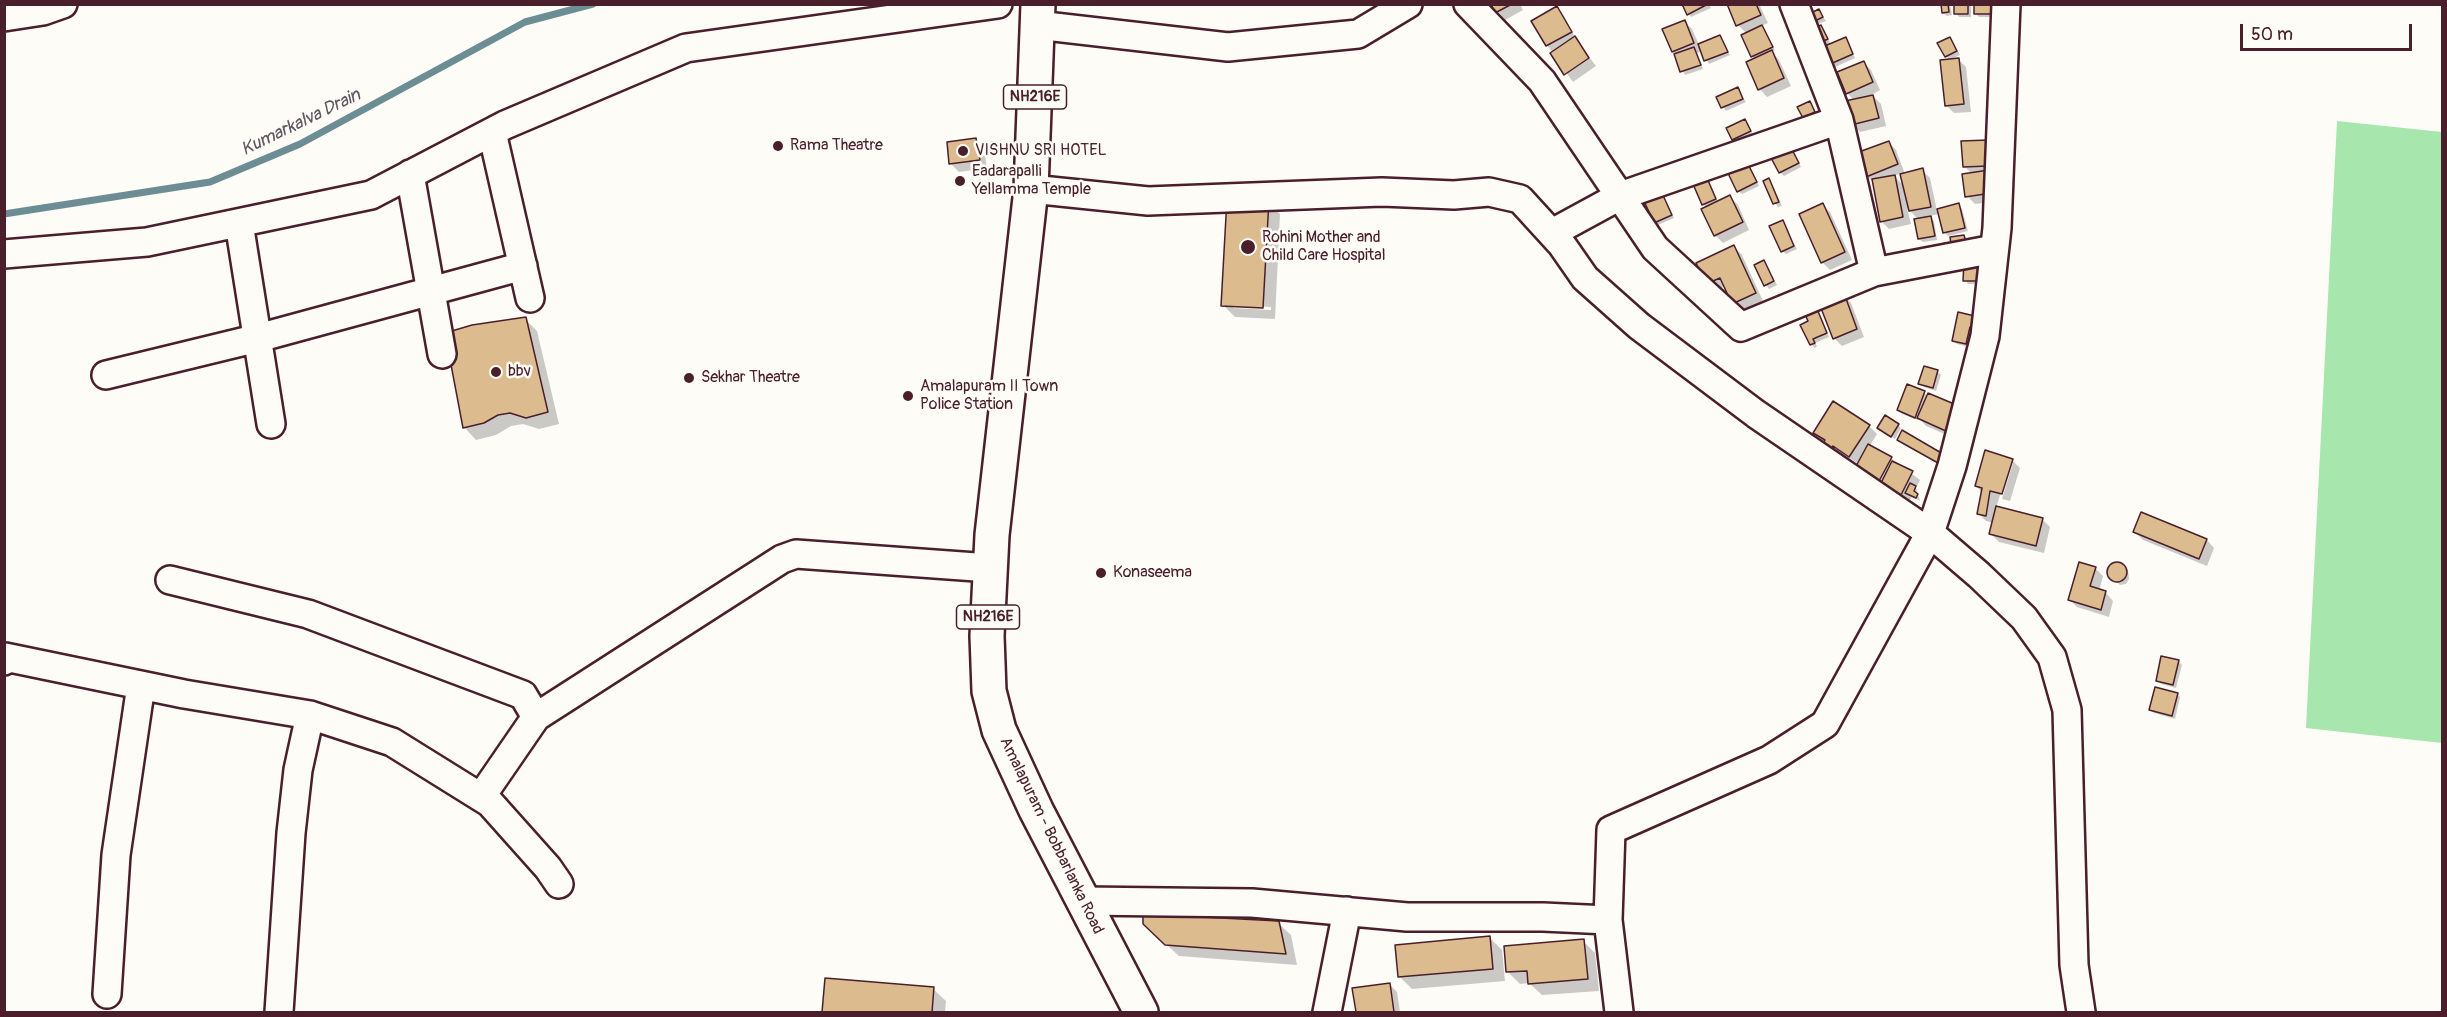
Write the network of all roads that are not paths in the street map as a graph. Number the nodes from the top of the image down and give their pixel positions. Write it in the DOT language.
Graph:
graph roads {
  1 [pos="63,4"];
  2 [pos="998,4"];
  3 [pos="1407,4"];
  4 [pos="1468,4"];
  5 [pos="1794,4"];
  6 [pos="2006,4"];
  7 [pos="17,12"];
  8 [pos="1037,15"];
  9 [pos="1839,120"];
  10 [pos="492,132"];
  11 [pos="410,174"];
  12 [pos="1031,189"];
  13 [pos="1620,196"];
  14 [pos="239,223"];
  15 [pos="1552,232"];
  16 [pos="1994,249"];
  17 [pos="4,254"];
  18 [pos="523,266"];
  19 [pos="1874,272"];
  20 [pos="431,291"];
  21 [pos="530,298"];
  22 [pos="258,338"];
  23 [pos="442,354"];
  24 [pos="106,375"];
  25 [pos="271,424"];
  26 [pos="1930,533"];
  27 [pos="990,568"];
  28 [pos="170,580"];
  29 [pos="5,658"];
  30 [pos="141,685"];
  31 [pos="310,715"];
  32 [pos="536,717"];
  33 [pos="482,797"];
  34 [pos="559,884"];
  35 [pos="1082,901"];
  36 [pos="1347,911"];
  37 [pos="1608,920"];
  38 [pos="107,994"];
  39 [pos="279,1012"];
  40 [pos="1141,1012"];
  41 [pos="1327,1012"];
  42 [pos="1618,1012"];
  43 [pos="2081,1012"];
  1 -- 7 [label="street"];
  2 -- 10 [label="street"];
  3 -- 8 [label="street"];
  4 -- 13 [label="street"];
  5 -- 9 [label="street"];
  6 -- 16 [label="street"];
  8 -- 12 [label="highway, Amalapuram - Bobbarlanka Road / NH216E"];
  9 -- 13 [label="street"];
  9 -- 19 [label="street"];
  10 -- 11 [label="street"];
  10 -- 18 [label="street"];
  11 -- 14 [label="street"];
  11 -- 20 [label="street"];
  12 -- 15 [label="street"];
  12 -- 27 [label="highway, Amalapuram - Bobbarlanka Road / NH216E"];
  13 -- 15 [label="street"];
  13 -- 19 [label="street"];
  14 -- 17 [label="street"];
  14 -- 22 [label="street"];
  15 -- 26 [label="street"];
  16 -- 19 [label="street"];
  16 -- 26 [label="street"];
  18 -- 20 [label="street"];
  18 -- 21 [label="street"];
  20 -- 22 [label="street"];
  20 -- 23 [label="street"];
  22 -- 24 [label="street"];
  22 -- 25 [label="street"];
  26 -- 37 [label="street"];
  26 -- 43 [label="street"];
  27 -- 32 [label="street"];
  27 -- 35 [label="highway, Amalapuram - Bobbarlanka Road / NH216E"];
  28 -- 32 [label="street"];
  29 -- 30 [label="street"];
  30 -- 31 [label="street"];
  30 -- 38 [label="street"];
  31 -- 33 [label="street"];
  31 -- 39 [label="street"];
  32 -- 33 [label="street"];
  33 -- 34 [label="street"];
  35 -- 36 [label="street"];
  35 -- 40 [label="highway, Amalapuram - Bobbarlanka Road / NH216E"];
  36 -- 37 [label="street"];
  36 -- 41 [label="street"];
  37 -- 42 [label="street"];
}
